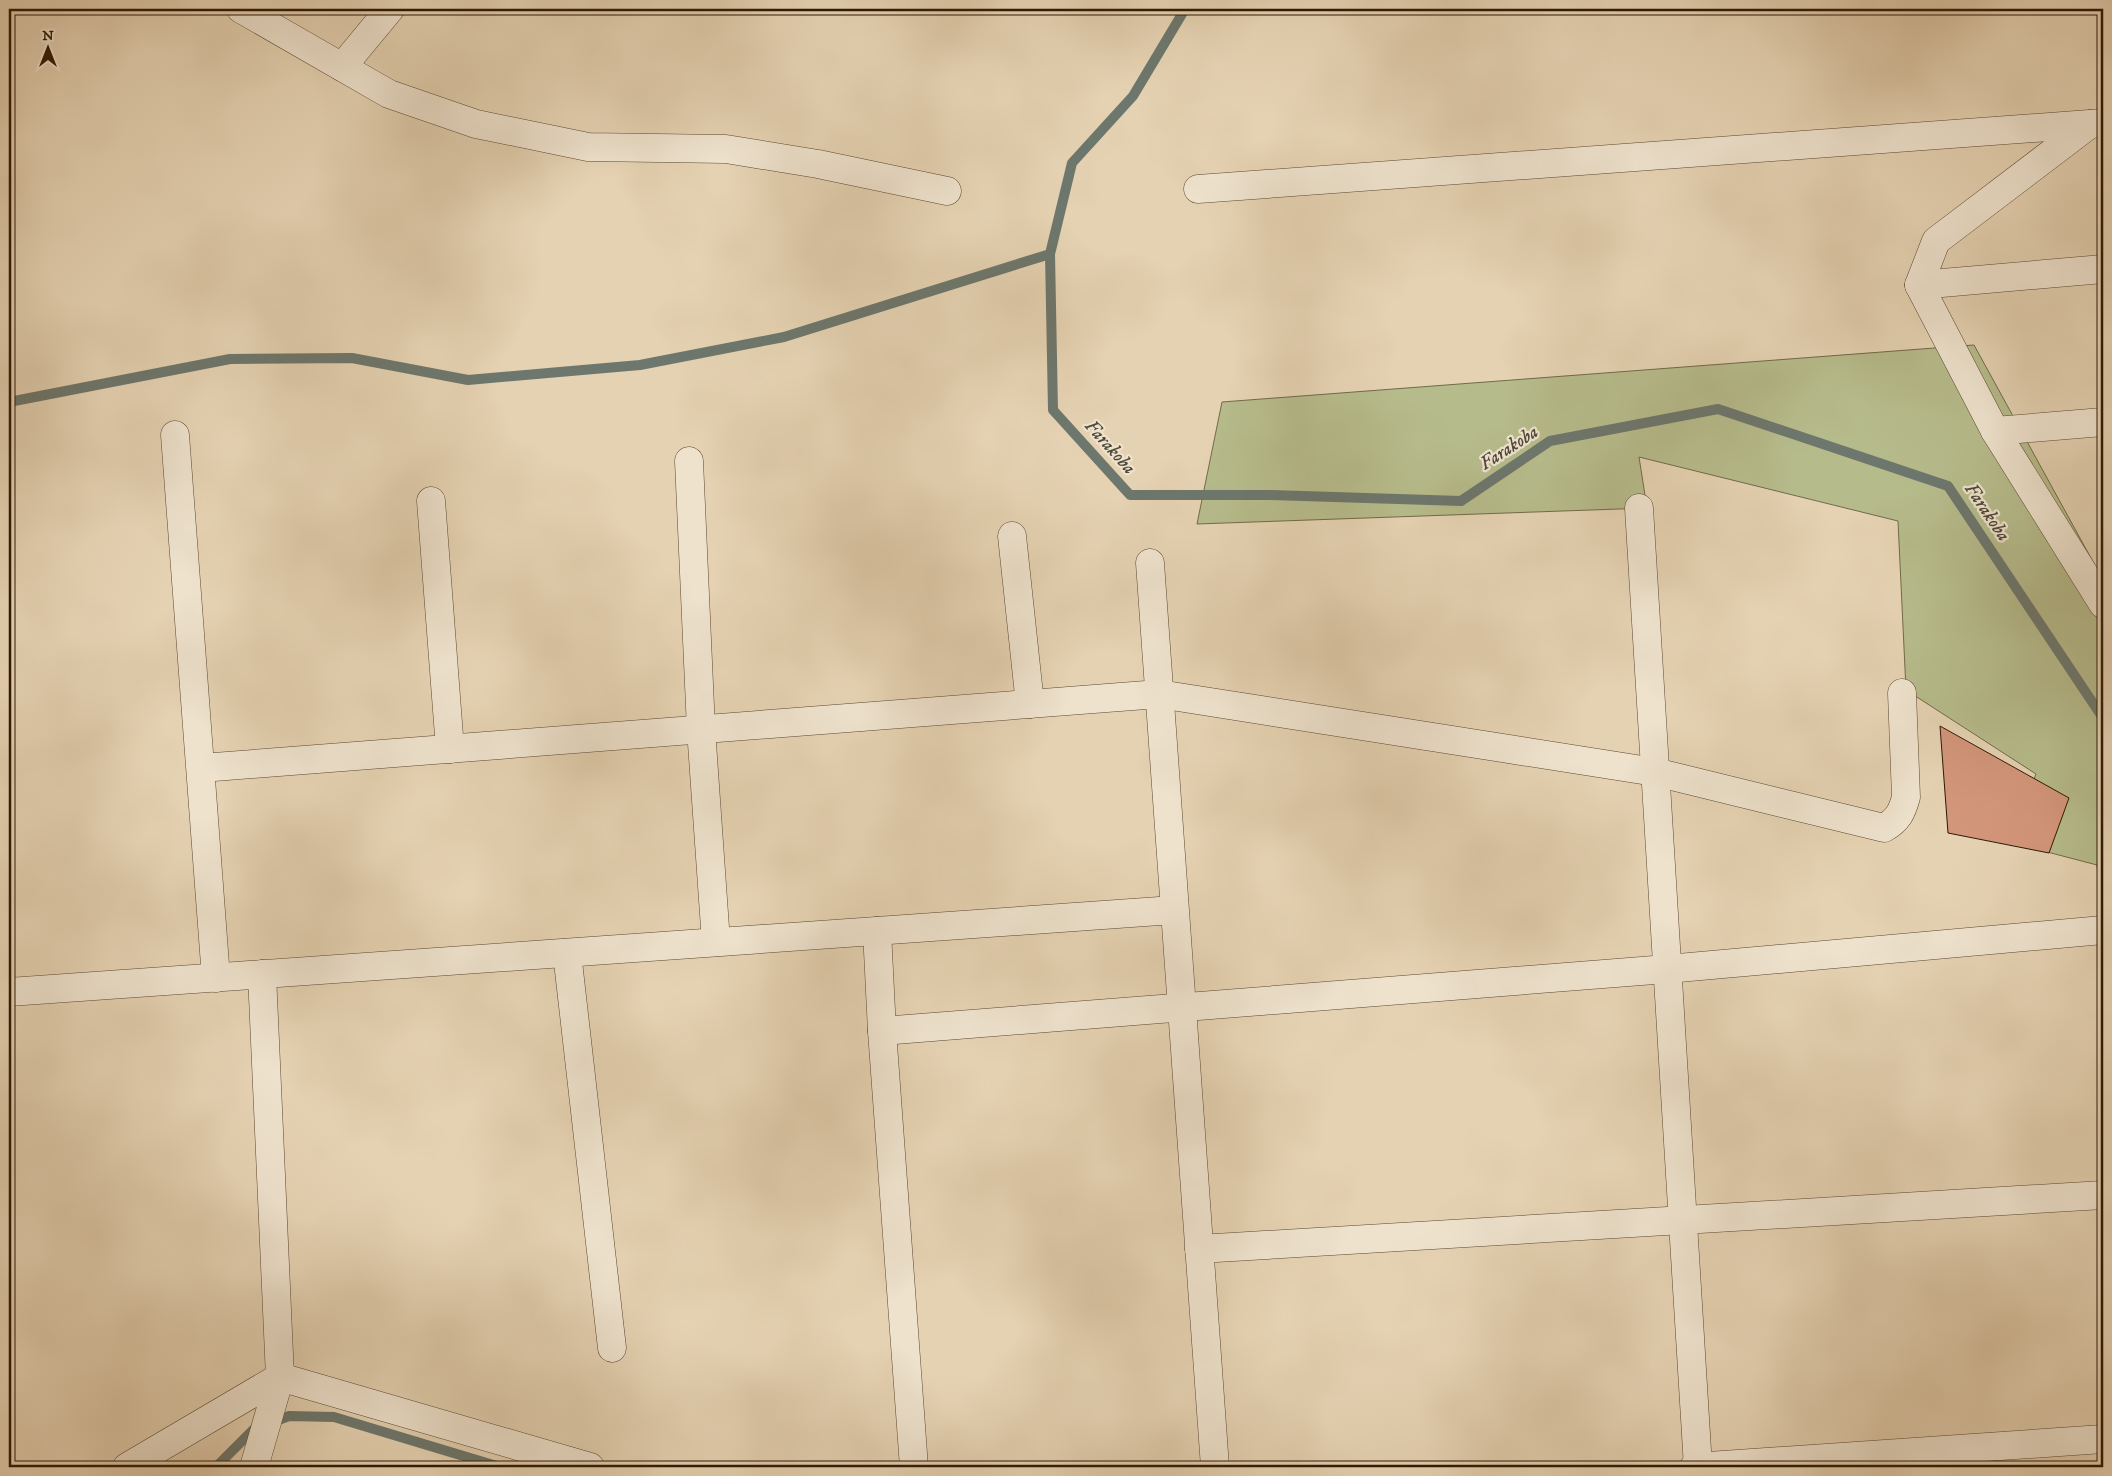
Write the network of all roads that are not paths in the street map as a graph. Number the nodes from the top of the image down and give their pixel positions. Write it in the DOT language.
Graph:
graph roads {
  1 [pos="241,9"];
  2 [pos="390,9"];
  3 [pos="342,67"];
  4 [pos="2097,124"];
  5 [pos="1198,189"];
  6 [pos="946,191"];
  7 [pos="2103,269"];
  8 [pos="1919,285"];
  9 [pos="2103,422"];
  10 [pos="1995,431"];
  11 [pos="175,435"];
  12 [pos="690,460"];
  13 [pos="431,501"];
  14 [pos="1639,508"];
  15 [pos="1012,536"];
  16 [pos="1150,563"];
  17 [pos="2101,596"];
  18 [pos="1902,693"];
  19 [pos="1159,694"];
  20 [pos="1030,704"];
  21 [pos="702,729"];
  22 [pos="450,749"];
  23 [pos="200,768"];
  24 [pos="1655,772"];
  25 [pos="1174,910"];
  26 [pos="877,930"];
  27 [pos="2103,930"];
  28 [pos="716,942"];
  29 [pos="567,953"];
  30 [pos="1667,969"];
  31 [pos="262,974"];
  32 [pos="216,978"];
  33 [pos="9,992"];
  34 [pos="1182,1007"];
  35 [pos="882,1031"];
  36 [pos="2103,1195"];
  37 [pos="1682,1220"];
  38 [pos="1199,1249"];
  39 [pos="612,1348"];
  40 [pos="280,1377"];
  41 [pos="2103,1439"];
  42 [pos="256,1462"];
  43 [pos="127,1467"];
  44 [pos="590,1467"];
  45 [pos="914,1467"];
  46 [pos="1215,1467"];
  47 [pos="1694,1467"];
  48 [pos="1698,1467"];
  1 -- 3 [label="street"];
  2 -- 3 [label="street"];
  3 -- 6 [label="street"];
  4 -- 5 [label="street"];
  4 -- 8 [label="street"];
  7 -- 8 [label="street"];
  8 -- 10 [label="street"];
  9 -- 10 [label="street"];
  10 -- 17 [label="street"];
  11 -- 23 [label="street"];
  12 -- 21 [label="street"];
  13 -- 22 [label="street"];
  14 -- 24 [label="street"];
  15 -- 20 [label="street"];
  16 -- 19 [label="street"];
  18 -- 24 [label="street"];
  19 -- 20 [label="street"];
  19 -- 24 [label="street"];
  19 -- 25 [label="street"];
  20 -- 21 [label="street"];
  21 -- 22 [label="street"];
  21 -- 28 [label="street"];
  22 -- 23 [label="street"];
  23 -- 32 [label="street"];
  24 -- 30 [label="street"];
  25 -- 26 [label="street"];
  25 -- 34 [label="street"];
  26 -- 28 [label="street"];
  26 -- 35 [label="street"];
  27 -- 30 [label="street"];
  28 -- 29 [label="street"];
  29 -- 31 [label="street"];
  29 -- 39 [label="street"];
  30 -- 34 [label="street"];
  30 -- 37 [label="street"];
  31 -- 32 [label="street"];
  31 -- 40 [label="street"];
  32 -- 33 [label="street"];
  34 -- 35 [label="street"];
  34 -- 38 [label="street"];
  35 -- 45 [label="street"];
  36 -- 37 [label="street"];
  37 -- 38 [label="street"];
  37 -- 48 [label="street"];
  38 -- 46 [label="street"];
  40 -- 42 [label="street"];
  40 -- 43 [label="street"];
  40 -- 44 [label="street"];
  41 -- 48 [label="street"];
  47 -- 48 [label="street"];
}
